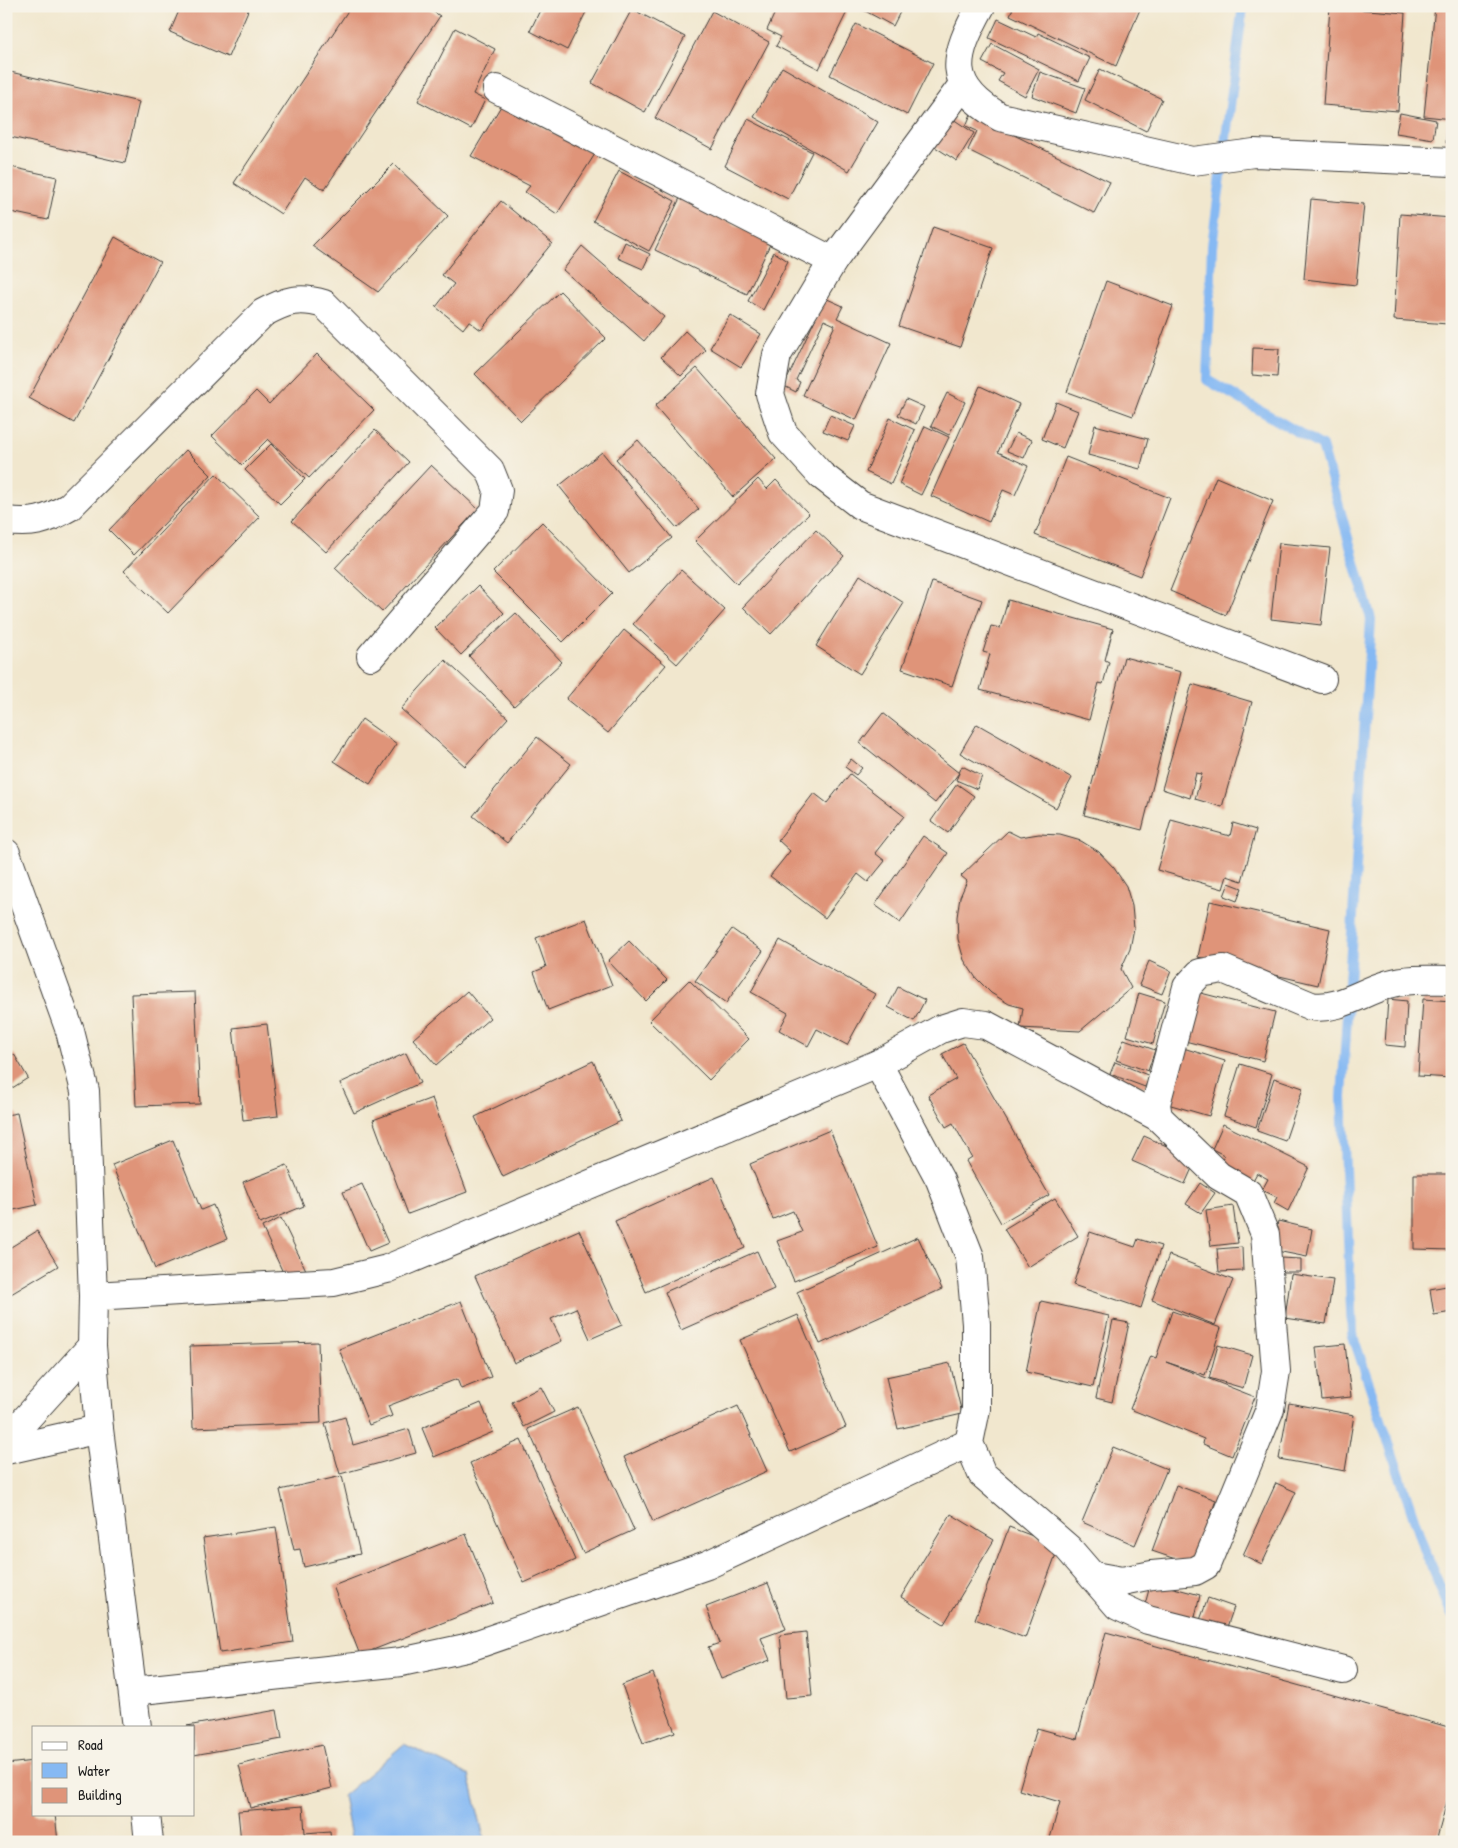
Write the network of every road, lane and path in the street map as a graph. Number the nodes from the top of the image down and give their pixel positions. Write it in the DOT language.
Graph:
graph roads {
  1 [pos="980,6"];
  2 [pos="962,86"];
  3 [pos="497,89"];
  4 [pos="1452,162"];
  5 [pos="833,261"];
  6 [pos="6,521"];
  7 [pos="371,656"];
  8 [pos="1322,679"];
  9 [pos="6,853"];
  10 [pos="12,893"];
  11 [pos="1452,980"];
  12 [pos="878,1064"];
  13 [pos="1158,1117"];
  14 [pos="93,1296"];
  15 [pos="92,1346"];
  16 [pos="98,1429"];
  17 [pos="6,1441"];
  18 [pos="969,1443"];
  19 [pos="6,1450"];
  20 [pos="1094,1576"];
  21 [pos="1343,1670"];
  22 [pos="133,1690"];
  23 [pos="137,1726"];
  24 [pos="146,1816"];
  25 [pos="149,1842"];
  1 -- 2 [label="street"];
  2 -- 4 [label="street"];
  2 -- 5 [label="street"];
  3 -- 5 [label="street"];
  5 -- 8 [label="street"];
  6 -- 7 [label="street"];
  9 -- 10 [label="street"];
  10 -- 14 [label="street"];
  11 -- 13 [label="street"];
  12 -- 13 [label="street"];
  12 -- 14 [label="street"];
  12 -- 18 [label="street"];
  13 -- 20 [label="street"];
  14 -- 15 [label="street"];
  15 -- 16 [label="street"];
  15 -- 17 [label="street"];
  16 -- 19 [label="street"];
  16 -- 22 [label="street"];
  18 -- 20 [label="street"];
  18 -- 22 [label="street"];
  20 -- 21 [label="street"];
  22 -- 23 [label="street"];
  24 -- 25 [label="street"];
}
